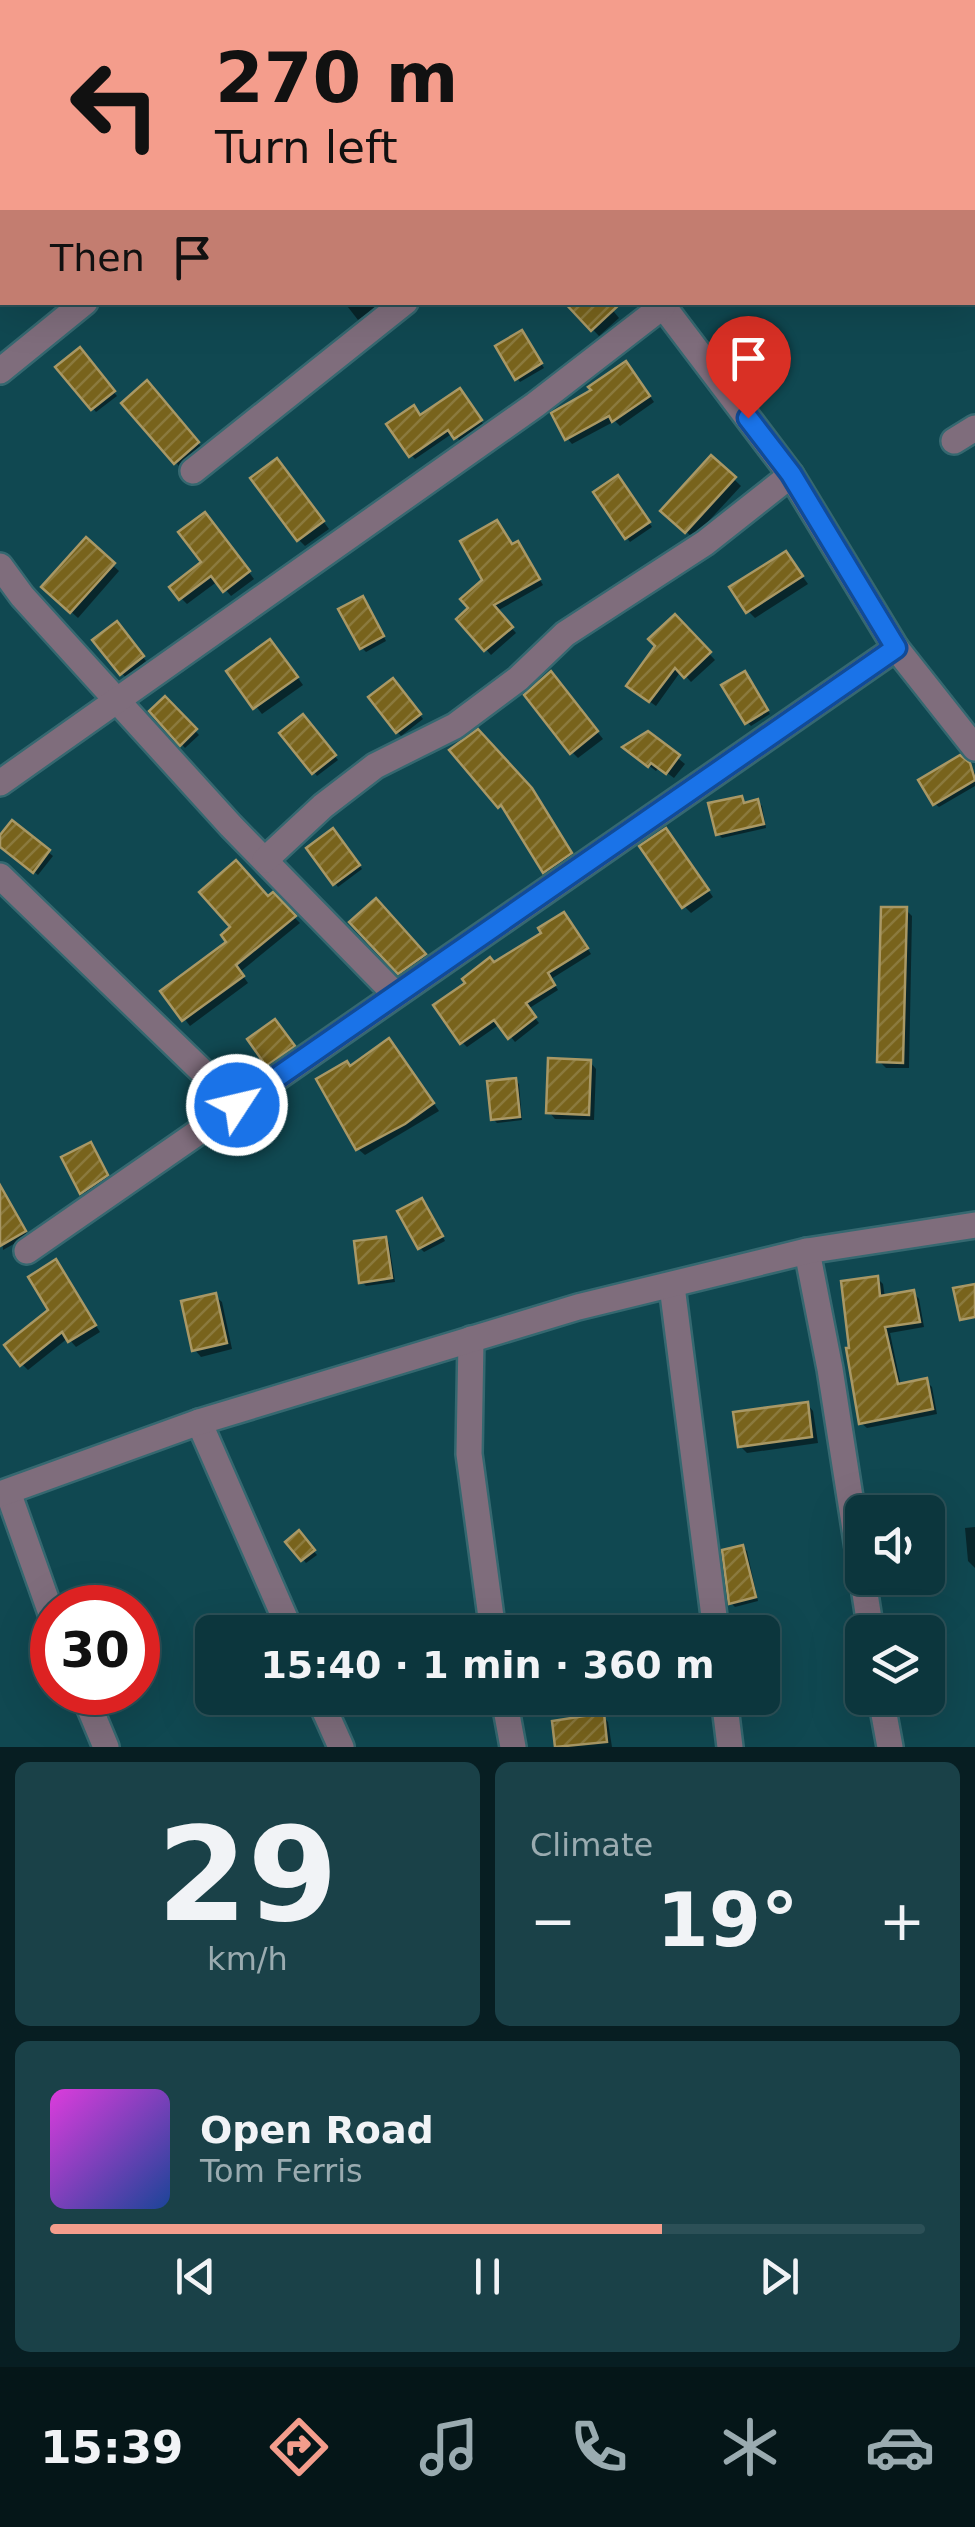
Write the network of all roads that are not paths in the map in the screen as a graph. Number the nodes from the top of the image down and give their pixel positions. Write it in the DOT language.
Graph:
graph roads {
  1 [pos="81,305"];
  2 [pos="400,305"];
  3 [pos="661,305"];
  4 [pos="663,305"];
  5 [pos="0,371"];
  6 [pos="193,471"];
  7 [pos="791,474"];
  8 [pos="0,566"];
  9 [pos="896,648"];
  10 [pos="118,701"];
  11 [pos="975,748"];
  12 [pos="0,783"];
  13 [pos="265,860"];
  14 [pos="0,876"];
  15 [pos="395,994"];
  16 [pos="237,1105"];
  17 [pos="975,1225"];
  18 [pos="808,1250"];
  19 [pos="27,1251"];
  20 [pos="672,1286"];
  21 [pos="471,1339"];
  22 [pos="199,1422"];
  23 [pos="4,1493"];
  24 [pos="40,1585"];
  25 [pos="284,1615"];
  26 [pos="491,1615"];
  27 [pos="714,1615"];
  28 [pos="867,1615"];
  29 [pos="93,1715"];
  30 [pos="327,1715"];
  31 [pos="507,1715"];
  32 [pos="726,1715"];
  33 [pos="885,1715"];
  34 [pos="106,1747"];
  35 [pos="341,1747"];
  36 [pos="513,1747"];
  37 [pos="730,1747"];
  38 [pos="890,1747"];
  1 -- 5 [label="street"];
  2 -- 6 [label="street"];
  3 -- 10 [label="street"];
  4 -- 7 [label="street"];
  7 -- 9 [label="street"];
  7 -- 13 [label="street"];
  8 -- 10 [label="street"];
  9 -- 11 [label="street"];
  9 -- 15 [label="street"];
  10 -- 12 [label="street"];
  10 -- 13 [label="street"];
  13 -- 15 [label="street"];
  14 -- 16 [label="street"];
  15 -- 16 [label="street"];
  16 -- 19 [label="street"];
  17 -- 18 [label="street"];
  18 -- 20 [label="street"];
  18 -- 28 [label="street"];
  20 -- 21 [label="street"];
  20 -- 27 [label="street"];
  21 -- 22 [label="street"];
  21 -- 26 [label="street"];
  22 -- 23 [label="street"];
  22 -- 25 [label="street"];
  23 -- 24 [label="street"];
  29 -- 34 [label="street"];
  30 -- 35 [label="street"];
  31 -- 36 [label="street"];
  32 -- 37 [label="street"];
  33 -- 38 [label="street"];
}
